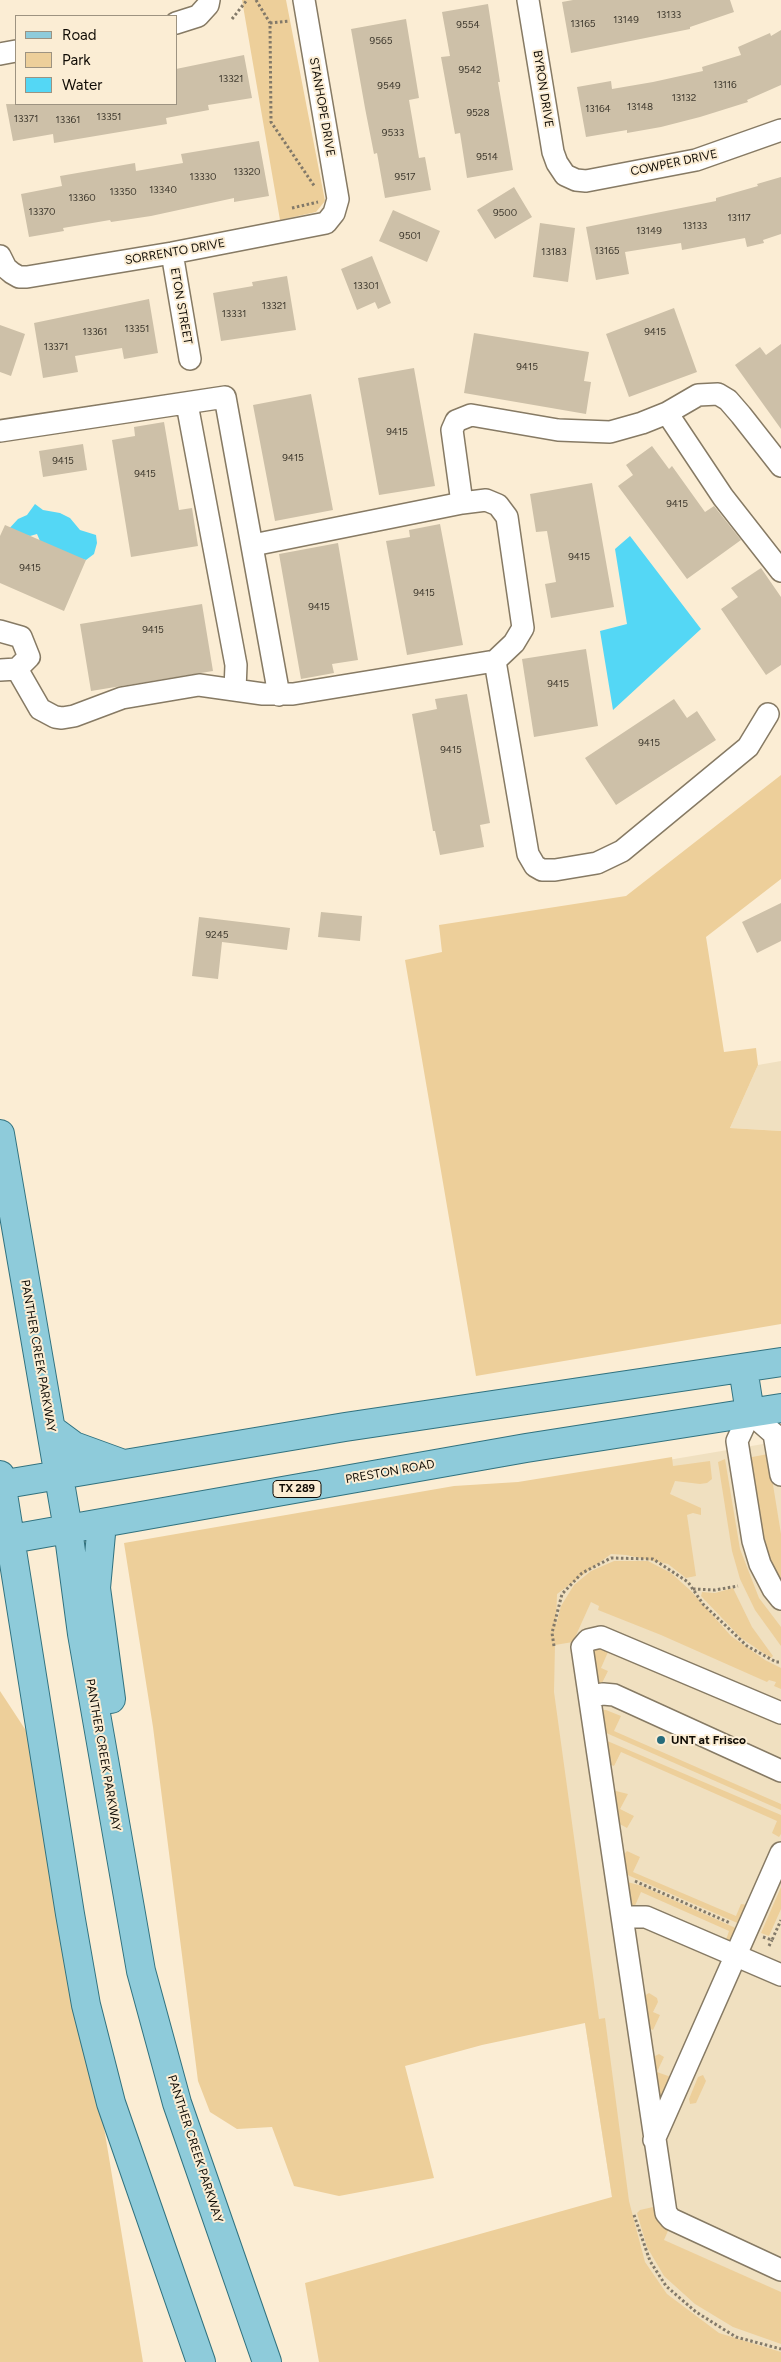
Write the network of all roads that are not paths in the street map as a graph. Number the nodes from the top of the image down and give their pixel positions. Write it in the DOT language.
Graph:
graph roads {
  1 [pos="306,0"];
  2 [pos="528,0"];
  3 [pos="206,5"];
  4 [pos="178,23"];
  5 [pos="15,51"];
  6 [pos="0,54"];
  7 [pos="781,130"];
  8 [pos="565,175"];
  9 [pos="334,213"];
  10 [pos="172,252"];
  11 [pos="6,264"];
  12 [pos="190,359"];
  13 [pos="187,404"];
  14 [pos="667,413"];
  15 [pos="0,431"];
  16 [pos="781,466"];
  17 [pos="462,502"];
  18 [pos="253,545"];
  19 [pos="781,571"];
  20 [pos="0,631"];
  21 [pos="495,661"];
  22 [pos="8,669"];
  23 [pos="235,690"];
  24 [pos="279,695"];
  25 [pos="768,714"];
  26 [pos="0,1134"];
  27 [pos="781,1362"];
  28 [pos="743,1368"];
  29 [pos="781,1408"];
  30 [pos="750,1413"];
  31 [pos="50,1430"];
  32 [pos="124,1464"];
  33 [pos="58,1475"];
  34 [pos="781,1475"];
  35 [pos="0,1481"];
  36 [pos="102,1523"];
  37 [pos="68,1530"];
  38 [pos="5,1540"];
  39 [pos="10,1589"];
  40 [pos="781,1599"];
  41 [pos="590,1696"];
  42 [pos="781,1713"];
  43 [pos="781,1771"];
  44 [pos="113,1813"];
  45 [pos="781,1853"];
  46 [pos="622,1917"];
  47 [pos="736,1954"];
  48 [pos="781,1975"];
  49 [pos="654,2140"];
  50 [pos="781,2270"];
  51 [pos="201,2362"];
  52 [pos="267,2362"];
  1 -- 9 [label="street, STANHOPE DRIVE"];
  2 -- 8 [label="street, BYRON DRIVE"];
  3 -- 4 [label="street"];
  5 -- 6 [label="street"];
  7 -- 8 [label="street, COWPER DRIVE"];
  9 -- 10 [label="street, SORRENTO DRIVE"];
  10 -- 11 [label="street, SORRENTO DRIVE"];
  10 -- 12 [label="street, ETON STREET"];
  13 -- 15 [label="street"];
  13 -- 18 [label="street"];
  13 -- 23 [label="street"];
  14 -- 16 [label="street"];
  14 -- 17 [label="street"];
  14 -- 19 [label="street"];
  17 -- 18 [label="street"];
  17 -- 21 [label="street"];
  18 -- 24 [label="street"];
  20 -- 22 [label="street"];
  21 -- 24 [label="street"];
  21 -- 25 [label="street"];
  22 -- 23 [label="street"];
  23 -- 24 [label="street"];
  26 -- 31 [label="main road, PANTHER CREEK PARKWAY"];
  27 -- 28 [label="main road"];
  28 -- 30 [label="main road"];
  28 -- 32 [label="main road"];
  29 -- 30 [label="main road, PRESTON ROAD / TX 289"];
  30 -- 34 [label="street"];
  30 -- 36 [label="main road, PRESTON ROAD / TX 289"];
  30 -- 40 [label="street"];
  31 -- 32 [label="main road"];
  31 -- 33 [label="main road, PANTHER CREEK PARKWAY"];
  32 -- 33 [label="main road"];
  33 -- 35 [label="main road"];
  33 -- 37 [label="main road, PANTHER CREEK PARKWAY"];
  35 -- 38 [label="main road"];
  36 -- 37 [label="main road, PRESTON ROAD / TX 289"];
  36 -- 44 [label="main road"];
  37 -- 38 [label="main road, PRESTON ROAD / TX 289"];
  37 -- 44 [label="main road, PANTHER CREEK PARKWAY"];
  38 -- 39 [label="main road"];
  39 -- 51 [label="main road"];
  41 -- 42 [label="street"];
  41 -- 43 [label="street"];
  41 -- 46 [label="street"];
  44 -- 52 [label="main road, PANTHER CREEK PARKWAY"];
  45 -- 47 [label="street"];
  46 -- 47 [label="street"];
  46 -- 49 [label="street"];
  47 -- 48 [label="street"];
  47 -- 49 [label="street"];
  49 -- 50 [label="street"];
}
